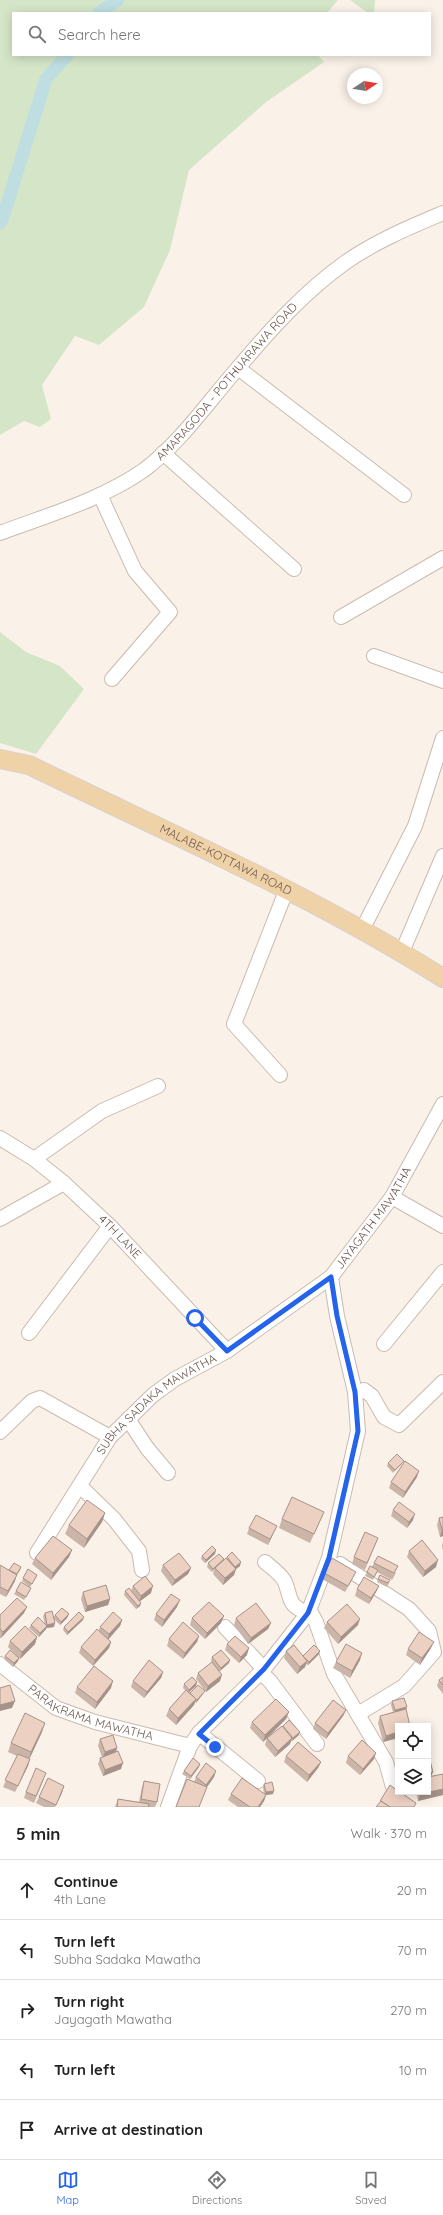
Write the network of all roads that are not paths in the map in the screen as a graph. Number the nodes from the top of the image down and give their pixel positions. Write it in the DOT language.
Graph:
graph roads {
  1 [pos="443,213"];
  2 [pos="238,368"];
  3 [pos="163,453"];
  4 [pos="100,495"];
  5 [pos="404,495"];
  6 [pos="0,533"];
  7 [pos="443,558"];
  8 [pos="294,568"];
  9 [pos="341,617"];
  10 [pos="374,656"];
  11 [pos="112,679"];
  12 [pos="443,681"];
  13 [pos="443,738"];
  14 [pos="0,759"];
  15 [pos="443,856"];
  16 [pos="286,891"];
  17 [pos="362,930"];
  18 [pos="402,952"];
  19 [pos="443,978"];
  20 [pos="280,1075"];
  21 [pos="158,1086"];
  22 [pos="443,1104"];
  23 [pos="0,1138"];
  24 [pos="34,1159"];
  25 [pos="64,1183"];
  26 [pos="392,1197"];
  27 [pos="0,1219"];
  28 [pos="110,1226"];
  29 [pos="443,1226"];
  30 [pos="443,1272"];
  31 [pos="331,1277"];
  32 [pos="29,1333"];
  33 [pos="384,1344"];
  34 [pos="227,1351"];
  35 [pos="443,1382"];
  36 [pos="355,1392"];
  37 [pos="128,1419"];
  38 [pos="0,1432"];
  39 [pos="110,1437"];
  40 [pos="168,1473"];
  41 [pos="80,1486"];
  42 [pos="38,1553"];
  43 [pos="329,1558"];
  44 [pos="265,1562"];
  45 [pos="142,1570"];
  46 [pos="308,1611"];
  47 [pos="225,1627"];
  48 [pos="0,1664"];
  49 [pos="262,1671"];
  50 [pos="358,1714"];
  51 [pos="199,1734"];
  52 [pos="317,1744"];
  53 [pos="190,1746"];
  54 [pos="258,1781"];
  55 [pos="393,1787"];
  56 [pos="168,1807"];
  1 -- 2 [label="street, AMARAGODA - POTHUARAWA ROAD"];
  2 -- 3 [label="street, AMARAGODA - POTHUARAWA ROAD"];
  2 -- 5 [label="street"];
  3 -- 4 [label="street, AMARAGODA - POTHUARAWA ROAD"];
  3 -- 8 [label="street"];
  4 -- 6 [label="street, AMARAGODA - POTHUARAWA ROAD"];
  4 -- 11 [label="street"];
  7 -- 9 [label="street"];
  10 -- 12 [label="street"];
  13 -- 17 [label="street"];
  14 -- 16 [label="main road, MALABE-KOTTAWA ROAD"];
  15 -- 18 [label="street"];
  16 -- 17 [label="main road, MALABE-KOTTAWA ROAD"];
  16 -- 20 [label="street"];
  17 -- 18 [label="main road, MALABE-KOTTAWA ROAD"];
  18 -- 19 [label="main road, MALABE-KOTTAWA ROAD"];
  21 -- 24 [label="street"];
  22 -- 26 [label="street, JAYAGATH MAWATHA"];
  23 -- 24 [label="street, 4TH LANE"];
  24 -- 25 [label="street, 4TH LANE"];
  25 -- 27 [label="street"];
  25 -- 28 [label="street, 4TH LANE"];
  26 -- 29 [label="street"];
  26 -- 31 [label="street, JAYAGATH MAWATHA"];
  28 -- 32 [label="street"];
  28 -- 34 [label="street, 4TH LANE"];
  30 -- 33 [label="street"];
  31 -- 34 [label="street, SUBHA SADAKA MAWATHA"];
  31 -- 36 [label="street, JAYAGATH MAWATHA"];
  34 -- 37 [label="street, SUBHA SADAKA MAWATHA"];
  35 -- 36 [label="street"];
  36 -- 43 [label="street, JAYAGATH MAWATHA"];
  37 -- 39 [label="street, SUBHA SADAKA MAWATHA"];
  37 -- 40 [label="street"];
  38 -- 39 [label="street"];
  39 -- 41 [label="street, SUBHA SADAKA MAWATHA"];
  41 -- 42 [label="street, SUBHA SADAKA MAWATHA"];
  41 -- 45 [label="street"];
  43 -- 46 [label="street, JAYAGATH MAWATHA"];
  43 -- 50 [label="street"];
  44 -- 46 [label="street"];
  46 -- 49 [label="street, JAYAGATH MAWATHA"];
  46 -- 50 [label="street"];
  47 -- 49 [label="street"];
  48 -- 53 [label="street, PARAKRAMA MAWATHA"];
  49 -- 51 [label="street, JAYAGATH MAWATHA"];
  49 -- 52 [label="street"];
  50 -- 55 [label="street"];
  51 -- 53 [label="street, JAYAGATH MAWATHA"];
  51 -- 54 [label="street"];
  53 -- 56 [label="street, JAYAGATH MAWATHA"];
}
